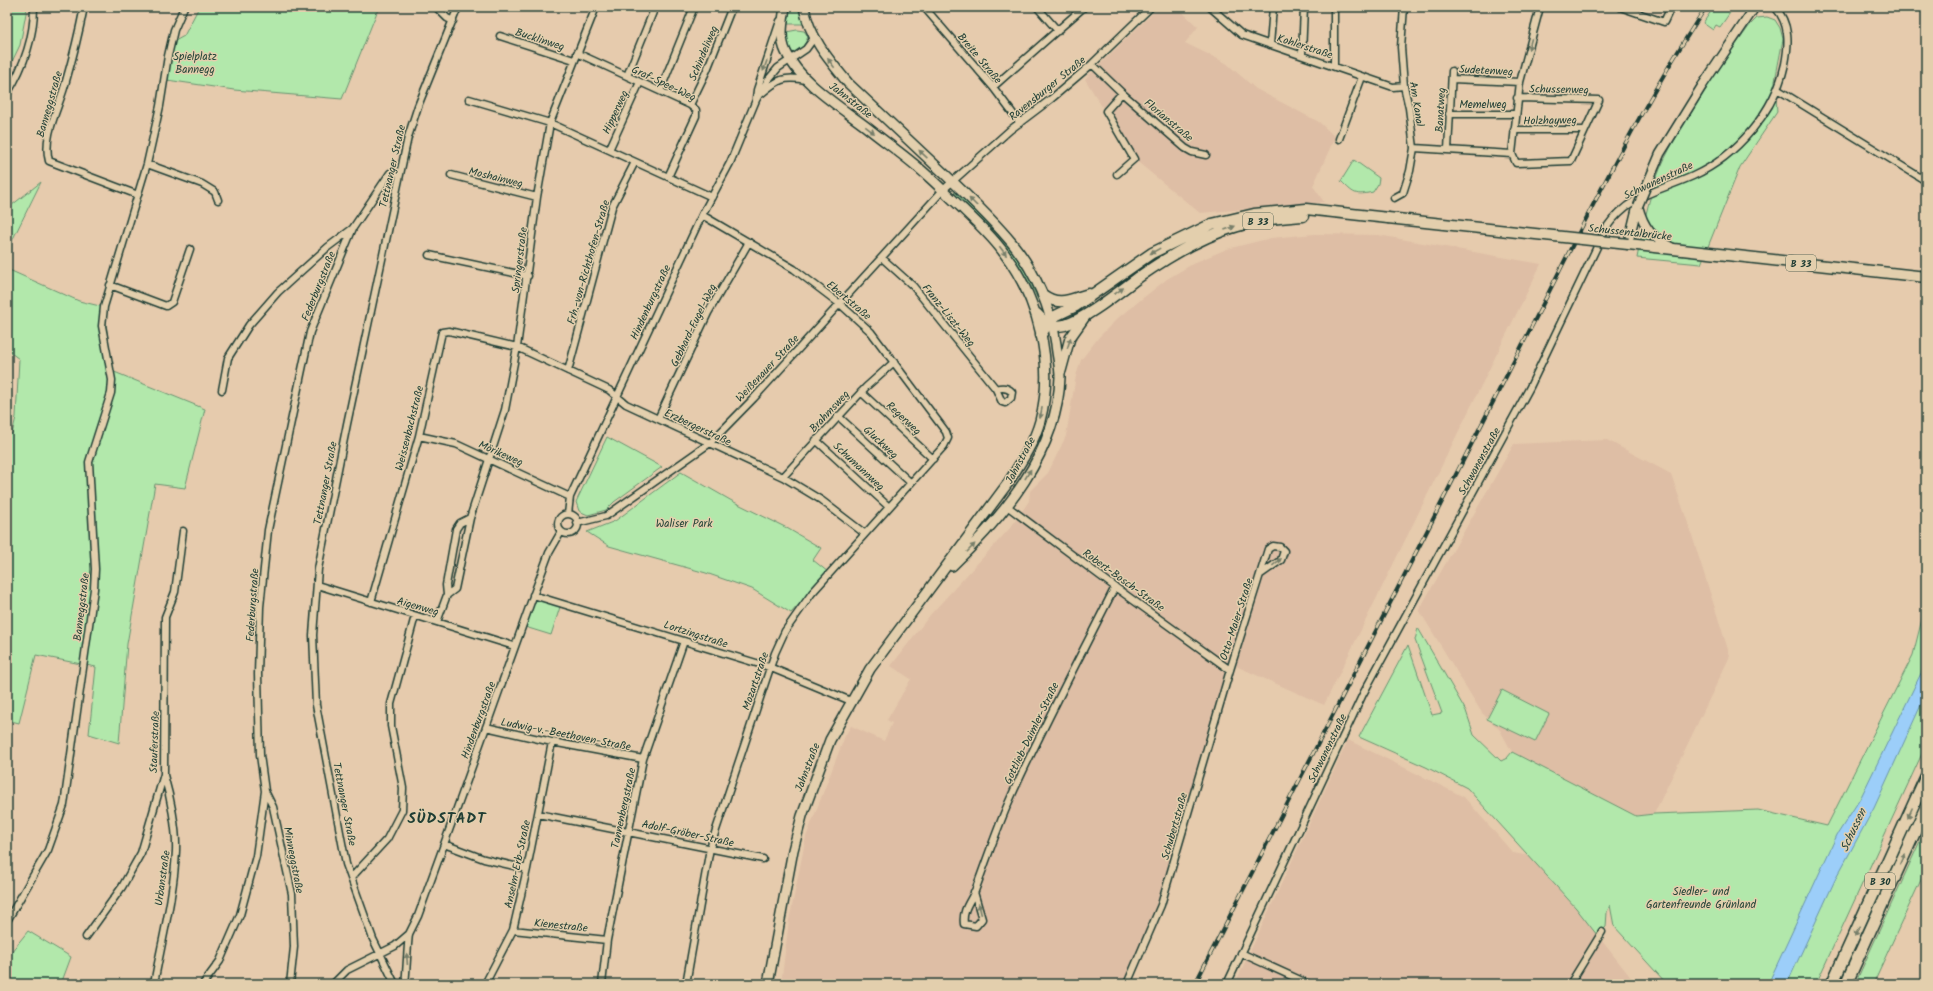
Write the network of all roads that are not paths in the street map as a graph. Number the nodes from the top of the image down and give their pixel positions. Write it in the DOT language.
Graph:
graph roads {
  1 [pos="34,7"];
  2 [pos="84,7"];
  3 [pos="184,7"];
  4 [pos="436,7"];
  5 [pos="458,7"];
  6 [pos="596,7"];
  7 [pos="655,7"];
  8 [pos="694,7"];
  9 [pos="732,7"];
  10 [pos="785,7"];
  11 [pos="804,7"];
  12 [pos="924,7"];
  13 [pos="1037,7"];
  14 [pos="1084,7"];
  15 [pos="1151,7"];
  16 [pos="1210,7"];
  17 [pos="1272,7"];
  18 [pos="1304,7"];
  19 [pos="1334,7"];
  20 [pos="1404,7"];
  21 [pos="1540,7"];
  22 [pos="1620,7"];
  23 [pos="1671,7"];
  24 [pos="1755,7"];
  25 [pos="1775,7"];
  26 [pos="453,21"];
  27 [pos="1058,31"];
  28 [pos="500,36"];
  29 [pos="814,38"];
  30 [pos="1270,45"];
  31 [pos="577,53"];
  32 [pos="1302,55"];
  33 [pos="574,60"];
  34 [pos="790,60"];
  35 [pos="1092,64"];
  36 [pos="1334,66"];
  37 [pos="1452,71"];
  38 [pos="627,76"];
  39 [pos="1362,77"];
  40 [pos="1452,79"];
  41 [pos="807,80"];
  42 [pos="640,82"];
  43 [pos="1520,82"];
  44 [pos="1404,86"];
  45 [pos="992,87"];
  46 [pos="1777,89"];
  47 [pos="660,91"];
  48 [pos="1122,93"];
  49 [pos="7,94"];
  50 [pos="1517,98"];
  51 [pos="468,99"];
  52 [pos="756,100"];
  53 [pos="690,105"];
  54 [pos="1449,114"];
  55 [pos="1516,114"];
  56 [pos="550,123"];
  57 [pos="1020,123"];
  58 [pos="1514,130"];
  59 [pos="1585,130"];
  60 [pos="1339,139"];
  61 [pos="1414,148"];
  62 [pos="608,150"];
  63 [pos="1448,150"];
  64 [pos="1512,154"];
  65 [pos="1206,155"];
  66 [pos="635,162"];
  67 [pos="147,164"];
  68 [pos="400,173"];
  69 [pos="1117,174"];
  70 [pos="451,175"];
  71 [pos="668,177"];
  72 [pos="952,181"];
  73 [pos="1926,181"];
  74 [pos="943,190"];
  75 [pos="138,195"];
  76 [pos="712,197"];
  77 [pos="537,198"];
  78 [pos="1394,198"];
  79 [pos="218,200"];
  80 [pos="1638,206"];
  81 [pos="1329,213"];
  82 [pos="702,215"];
  83 [pos="353,228"];
  84 [pos="749,242"];
  85 [pos="1628,244"];
  86 [pos="190,249"];
  87 [pos="1676,249"];
  88 [pos="429,255"];
  89 [pos="882,258"];
  90 [pos="528,276"];
  91 [pos="1926,277"];
  92 [pos="110,285"];
  93 [pos="1093,293"];
  94 [pos="1043,295"];
  95 [pos="840,304"];
  96 [pos="1037,314"];
  97 [pos="1087,314"];
  98 [pos="1050,323"];
  99 [pos="1041,336"];
  100 [pos="517,347"];
  101 [pos="894,362"];
  102 [pos="568,371"];
  103 [pos="1060,376"];
  104 [pos="996,389"];
  105 [pos="222,390"];
  106 [pos="861,392"];
  107 [pos="617,396"];
  108 [pos="838,416"];
  109 [pos="658,419"];
  110 [pos="419,436"];
  111 [pos="948,438"];
  112 [pos="816,440"];
  113 [pos="710,443"];
  114 [pos="489,458"];
  115 [pos="933,459"];
  116 [pos="783,477"];
  117 [pos="911,483"];
  118 [pos="570,497"];
  119 [pos="996,499"];
  120 [pos="1007,506"];
  121 [pos="888,507"];
  122 [pos="568,514"];
  123 [pos="470,518"];
  124 [pos="577,523"];
  125 [pos="183,531"];
  126 [pos="561,532"];
  127 [pos="864,533"];
  128 [pos="1261,574"];
  129 [pos="317,585"];
  130 [pos="933,585"];
  131 [pos="1115,587"];
  132 [pos="447,594"];
  133 [pos="533,595"];
  134 [pos="370,602"];
  135 [pos="415,616"];
  136 [pos="437,622"];
  137 [pos="684,641"];
  138 [pos="514,646"];
  139 [pos="769,667"];
  140 [pos="1230,670"];
  141 [pos="851,701"];
  142 [pos="486,727"];
  143 [pos="552,742"];
  144 [pos="643,759"];
  145 [pos="164,774"];
  146 [pos="1926,777"];
  147 [pos="265,791"];
  148 [pos="1926,807"];
  149 [pos="538,814"];
  150 [pos="628,831"];
  151 [pos="444,844"];
  152 [pos="710,848"];
  153 [pos="763,859"];
  154 [pos="527,869"];
  155 [pos="351,878"];
  156 [pos="974,892"];
  157 [pos="7,921"];
  158 [pos="513,930"];
  159 [pos="1602,932"];
  160 [pos="410,934"];
  161 [pos="86,937"];
  162 [pos="607,940"];
  163 [pos="1241,953"];
  164 [pos="380,955"];
  165 [pos="154,984"];
  166 [pos="203,984"];
  167 [pos="290,984"];
  168 [pos="333,984"];
  169 [pos="394,984"];
  170 [pos="405,984"];
  171 [pos="485,984"];
  172 [pos="602,984"];
  173 [pos="686,984"];
  174 [pos="768,984"];
  175 [pos="1127,984"];
  176 [pos="1227,984"];
  177 [pos="1309,984"];
  178 [pos="1570,984"];
  179 [pos="1832,984"];
  180 [pos="1846,984"];
  1 -- 49 [label="street"];
  2 -- 75 [label="street, Banneggstraße"];
  3 -- 67 [label="street, Banneggstraße"];
  4 -- 26 [label="street"];
  5 -- 26 [label="street, Tettnanger Straße"];
  6 -- 31 [label="street, Springerstraße"];
  7 -- 38 [label="street"];
  8 -- 47 [label="street"];
  9 -- 53 [label="street, Schindeliweg"];
  10 -- 34 [label="main road, Jahnstraße"];
  10 -- 52 [label="street, Hindenburgstraße, one-way"];
  11 -- 29 [label="main road, Jahnstraße"];
  12 -- 45 [label="street, Breite Straße"];
  13 -- 27 [label="street"];
  14 -- 27 [label="street"];
  15 -- 35 [label="street, Ravensburger Straße"];
  16 -- 30 [label="street, Kohlerstraße"];
  17 -- 30 [label="street"];
  18 -- 32 [label="street"];
  19 -- 36 [label="street"];
  20 -- 44 [label="street, Am Kanal"];
  21 -- 43 [label="street, one-way"];
  22 -- 23 [label="street"];
  24 -- 80 [label="street, bridge"];
  25 -- 46 [label="street, Schwanenstraße"];
  26 -- 68 [label="street, Tettnanger Straße"];
  27 -- 45 [label="street"];
  28 -- 33 [label="street, Bucklinweg"];
  29 -- 34 [label="street, Hindenburgstraße"];
  72 -- 29 [label="main road, Jahnstraße, one-way"];
  30 -- 32 [label="street, Kohlerstraße"];
  31 -- 33 [label="street, Springerstraße"];
  31 -- 38 [label="street, Graf-Spee-Weg"];
  32 -- 36 [label="street, Kohlerstraße"];
  33 -- 56 [label="street, Springerstraße"];
  34 -- 41 [label="main road, Jahnstraße"];
  34 -- 52 [label="street, Hindenburgstraße"];
  35 -- 48 [label="street, Florianstraße"];
  35 -- 57 [label="street, Ravensburger Straße"];
  36 -- 39 [label="street, Kohlerstraße"];
  37 -- 40 [label="street, Banatweg"];
  38 -- 42 [label="street, Graf-Spee-Weg"];
  39 -- 44 [label="street, Kohlerstraße"];
  39 -- 60 [label="street"];
  40 -- 43 [label="street, Sudetenweg"];
  40 -- 54 [label="street, Banatweg"];
  41 -- 52 [label="street, Hindenburgstraße"];
  41 -- 74 [label="main road, Jahnstraße, one-way"];
  42 -- 47 [label="street, Graf-Spee-Weg"];
  42 -- 62 [label="street, Hipperweg"];
  43 -- 50 [label="street"];
  44 -- 61 [label="street, Am Kanal"];
  45 -- 57 [label="street, Breite Straße"];
  46 -- 73 [label="street"];
  46 -- 163 [label="street, Schwanenstraße"];
  47 -- 53 [label="street, Graf-Spee-Weg"];
  48 -- 65 [label="street, Florianstraße"];
  48 -- 69 [label="street"];
  50 -- 55 [label="street"];
  50 -- 59 [label="street, Schussenweg"];
  51 -- 56 [label="street"];
  52 -- 76 [label="street, Hindenburgstraße"];
  53 -- 71 [label="street, Graf-Spee-Weg"];
  54 -- 55 [label="street, Memelweg"];
  54 -- 63 [label="street, Banatweg"];
  55 -- 58 [label="street"];
  56 -- 62 [label="street"];
  56 -- 77 [label="street, Springerstraße"];
  57 -- 72 [label="street, Ravensburger Straße"];
  58 -- 59 [label="street, Holzhayweg"];
  58 -- 64 [label="street"];
  59 -- 64 [label="street"];
  61 -- 63 [label="street"];
  61 -- 78 [label="street, Am Kanal"];
  62 -- 66 [label="street"];
  63 -- 64 [label="street"];
  66 -- 71 [label="street"];
  66 -- 102 [label="street, Frh.-von-Richthofen-Straße"];
  67 -- 75 [label="street, Banneggstraße"];
  67 -- 79 [label="street"];
  68 -- 83 [label="street, Federburgstraße"];
  68 -- 129 [label="street, Tettnanger Straße"];
  70 -- 77 [label="street, Moshainweg"];
  71 -- 76 [label="street"];
  72 -- 74 [label="street"];
  94 -- 72 [label="main road, Jahnstraße, one-way"];
  74 -- 89 [label="street, Weißenauer Straße"];
  74 -- 96 [label="main road, Jahnstraße, one-way"];
  75 -- 92 [label="street, Banneggstraße"];
  76 -- 82 [label="street, Hindenburgstraße"];
  77 -- 90 [label="street, Springerstraße"];
  80 -- 85 [label="street"];
  80 -- 87 [label="street"];
  81 -- 85 [label="main road, Schussentalbrücke / B 33, bridge"];
  81 -- 93 [label="main road, B 33, one-way"];
  97 -- 81 [label="main road, B 33, one-way"];
  82 -- 84 [label="street, Ebertstraße"];
  82 -- 107 [label="street, Hindenburgstraße"];
  83 -- 105 [label="street, Federburgstraße"];
  83 -- 147 [label="street, Federburgstraße"];
  84 -- 95 [label="street, Ebertstraße"];
  84 -- 109 [label="street, Gebhard-Fugel-Weg"];
  85 -- 87 [label="main road, Schussentalbrücke / B 33"];
  86 -- 92 [label="street"];
  87 -- 91 [label="main road, Schussentalbrücke / B 33"];
  88 -- 90 [label="street"];
  89 -- 95 [label="street, Weißenauer Straße"];
  89 -- 104 [label="street, Franz-Liszt-Weg"];
  90 -- 100 [label="street, Springerstraße"];
  92 -- 157 [label="street, Banneggstraße"];
  93 -- 94 [label="main road, B 33"];
  93 -- 98 [label="main road, B 33"];
  94 -- 98 [label="main road, Jahnstraße"];
  95 -- 101 [label="street, Ebertstraße"];
  95 -- 113 [label="street, Weißenauer Straße"];
  96 -- 98 [label="main road"];
  96 -- 99 [label="main road, Jahnstraße"];
  97 -- 98 [label="main road, B 33"];
  103 -- 97 [label="main road, B 33, one-way"];
  98 -- 99 [label="main road"];
  98 -- 103 [label="main road, Jahnstraße"];
  99 -- 119 [label="main road, Jahnstraße, one-way"];
  100 -- 102 [label="street, Erzbergerstraße"];
  100 -- 110 [label="street, Weissenbachstraße"];
  100 -- 114 [label="street, Springerstraße"];
  101 -- 106 [label="street, Brahmsweg"];
  101 -- 111 [label="street, Ebertstraße"];
  102 -- 107 [label="street, Erzbergerstraße"];
  120 -- 103 [label="main road, Jahnstraße, one-way"];
  106 -- 108 [label="street, Brahmsweg"];
  106 -- 115 [label="street, Regerweg"];
  107 -- 109 [label="street, Erzbergerstraße"];
  107 -- 118 [label="street, Hindenburgstraße"];
  108 -- 112 [label="street, Brahmsweg"];
  108 -- 117 [label="street, Gluckweg"];
  109 -- 113 [label="street, Erzbergerstraße"];
  110 -- 114 [label="street, Mörikeweg"];
  110 -- 134 [label="street, Weissenbachstraße"];
  111 -- 115 [label="street, Mozartstraße"];
  112 -- 116 [label="street, Brahmsweg"];
  112 -- 121 [label="street, Schumannweg"];
  113 -- 116 [label="street, Erzbergerstraße"];
  113 -- 124 [label="street, Weißenauer Straße"];
  114 -- 118 [label="street, Mörikeweg"];
  114 -- 123 [label="street, Springerstraße"];
  115 -- 117 [label="street, Mozartstraße"];
  116 -- 127 [label="street, Erzbergerstraße"];
  117 -- 121 [label="street, Mozartstraße"];
  118 -- 122 [label="street, Hindenburgstraße"];
  119 -- 120 [label="main road"];
  119 -- 130 [label="main road, Jahnstraße"];
  130 -- 120 [label="main road, Jahnstraße, one-way"];
  120 -- 131 [label="street, Robert-Bosch-Straße"];
  121 -- 127 [label="street, Mozartstraße"];
  122 -- 124 [label="street"];
  122 -- 126 [label="street, Hindenburgstraße"];
  123 -- 132 [label="street, Springerstraße"];
  123 -- 132 [label="street, Springerstraße"];
  124 -- 126 [label="street"];
  125 -- 145 [label="street, Stauferstraße"];
  126 -- 133 [label="street, Hindenburgstraße"];
  127 -- 139 [label="street, Mozartstraße"];
  128 -- 128 [label="street, Otto-Maier-Straße, one-way"];
  128 -- 140 [label="street, Otto-Maier-Straße"];
  129 -- 134 [label="street, Aigenweg"];
  129 -- 155 [label="street, Tettnanger Straße"];
  130 -- 141 [label="main road, Jahnstraße"];
  131 -- 140 [label="street, Robert-Bosch-Straße"];
  131 -- 156 [label="street, Gottlieb-Daimler-Straße"];
  132 -- 136 [label="street, Springerstraße"];
  133 -- 137 [label="street, Lortzingstraße"];
  133 -- 138 [label="street, Hindenburgstraße"];
  134 -- 135 [label="street, Aigenweg"];
  135 -- 136 [label="street, Aigenweg"];
  135 -- 155 [label="street"];
  136 -- 138 [label="street, Aigenweg"];
  137 -- 139 [label="street, Lortzingstraße"];
  137 -- 144 [label="street, Tannenbergstraße"];
  138 -- 142 [label="street, Hindenburgstraße"];
  139 -- 141 [label="street, Lortzingstraße"];
  139 -- 152 [label="street, Mozartstraße"];
  140 -- 175 [label="street, Schubertstraße"];
  141 -- 174 [label="main road, Jahnstraße"];
  142 -- 143 [label="street, Ludwig-v.-Beethoven-Straße"];
  142 -- 151 [label="street, Hindenburgstraße"];
  143 -- 144 [label="street, Ludwig-v.-Beethoven-Straße"];
  143 -- 149 [label="street, Anselm-Erb-Straße"];
  144 -- 150 [label="street, Tannenbergstraße"];
  145 -- 161 [label="street, Stauferstraße"];
  145 -- 165 [label="street, Urbanstraße"];
  146 -- 179 [label="highway, B 30, one-way"];
  147 -- 166 [label="street, Federburgstraße"];
  147 -- 167 [label="street, Minneggstraße"];
  180 -- 148 [label="highway, B 30, one-way"];
  149 -- 150 [label="street, Adolf-Gröber-Straße"];
  149 -- 154 [label="street, Anselm-Erb-Straße"];
  150 -- 152 [label="street, Adolf-Gröber-Straße"];
  150 -- 162 [label="street, Tannenbergstraße"];
  151 -- 154 [label="street"];
  151 -- 160 [label="street, Hindenburgstraße"];
  152 -- 153 [label="street, Adolf-Gröber-Straße"];
  152 -- 173 [label="street, Mozartstraße"];
  154 -- 158 [label="street, Anselm-Erb-Straße"];
  155 -- 164 [label="street, Tettnanger Straße"];
  156 -- 156 [label="street, Gottlieb-Daimler-Straße, one-way"];
  158 -- 162 [label="street, Kienestraße"];
  158 -- 171 [label="street, Anselm-Erb-Straße"];
  159 -- 178 [label="street"];
  160 -- 164 [label="street"];
  170 -- 160 [label="street, Hindenburgstraße, one-way"];
  162 -- 172 [label="street, Tannenbergstraße"];
  163 -- 176 [label="street, Schwanenstraße"];
  163 -- 177 [label="street"];
  164 -- 168 [label="street"];
  164 -- 169 [label="street, Tettnanger Straße"];
}
